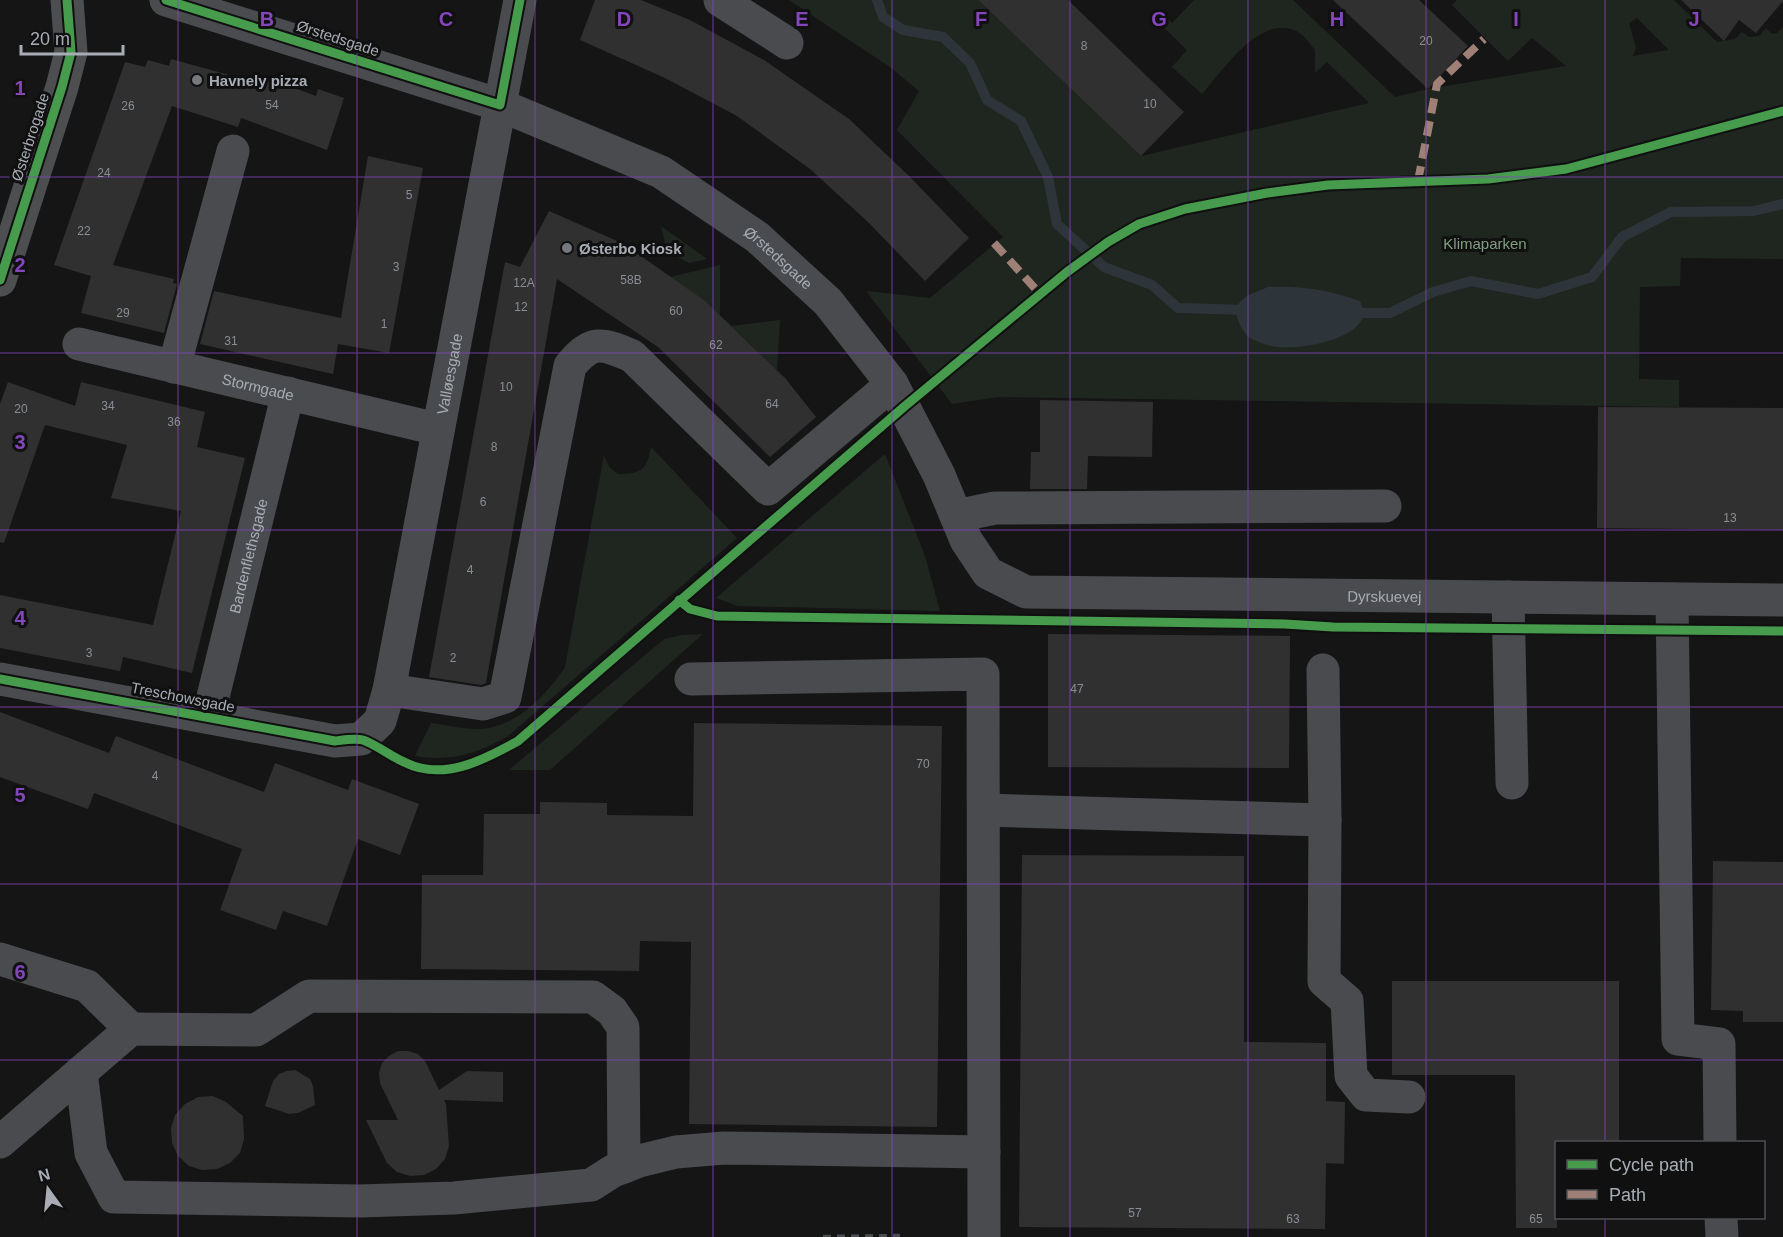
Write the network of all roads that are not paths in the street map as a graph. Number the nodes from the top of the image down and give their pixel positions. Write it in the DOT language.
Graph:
graph roads {
  1 [pos="67,0"];
  2 [pos="166,0"];
  3 [pos="520,0"];
  4 [pos="720,0"];
  5 [pos="787,43"];
  6 [pos="500,105"];
  7 [pos="233,151"];
  8 [pos="0,280"];
  9 [pos="79,344"];
  10 [pos="174,367"];
  11 [pos="892,384"];
  12 [pos="288,393"];
  13 [pos="437,429"];
  14 [pos="1384,506"];
  15 [pos="956,516"];
  16 [pos="988,573"];
  17 [pos="1508,597"];
  18 [pos="1672,599"];
  19 [pos="1783,600"];
  20 [pos="1323,670"];
  21 [pos="0,678"];
  22 [pos="691,679"];
  23 [pos="389,690"];
  24 [pos="208,717"];
  25 [pos="361,739"];
  26 [pos="1512,783"];
  27 [pos="984,810"];
  28 [pos="1324,820"];
  29 [pos="0,959"];
  30 [pos="131,1029"];
  31 [pos="81,1072"];
  32 [pos="1409,1097"];
  33 [pos="1720,1141"];
  34 [pos="0,1142"];
  35 [pos="984,1152"];
  36 [pos="624,1167"];
  37 [pos="1721,1219"];
  38 [pos="984,1237"];
  39 [pos="1722,1237"];
  1 -- 8 [label="main road, Østerbrogade"];
  2 -- 6 [label="street, Ørstedsgade"];
  3 -- 6 [label="street, Valløesgade"];
  4 -- 5 [label="street"];
  6 -- 11 [label="street, Ørstedsgade"];
  6 -- 13 [label="street, Valløesgade"];
  7 -- 10 [label="street"];
  9 -- 10 [label="street, Stormgade"];
  10 -- 12 [label="street, Stormgade"];
  11 -- 15 [label="street, Ørstedsgade"];
  11 -- 23 [label="street"];
  12 -- 13 [label="street, Stormgade"];
  12 -- 24 [label="street, Bardenflethsgade"];
  13 -- 23 [label="street, Valløesgade"];
  14 -- 15 [label="street"];
  15 -- 16 [label="street, Ørstedsgade"];
  16 -- 17 [label="street, Dyrskuevej"];
  17 -- 18 [label="street, Dyrskuevej"];
  17 -- 26 [label="street"];
  18 -- 19 [label="street, Dyrskuevej"];
  18 -- 33 [label="street"];
  20 -- 28 [label="street"];
  21 -- 24 [label="street, Treschowsgade"];
  22 -- 27 [label="street"];
  23 -- 25 [label="street, Valløesgade"];
  24 -- 25 [label="street, Treschowsgade"];
  27 -- 28 [label="street"];
  27 -- 35 [label="street"];
  28 -- 32 [label="street"];
  29 -- 30 [label="street"];
  30 -- 31 [label="street"];
  30 -- 36 [label="street"];
  31 -- 34 [label="street"];
  31 -- 36 [label="street"];
  35 -- 36 [label="street"];
  35 -- 38 [label="street"];
  37 -- 39 [label="street"];
}
